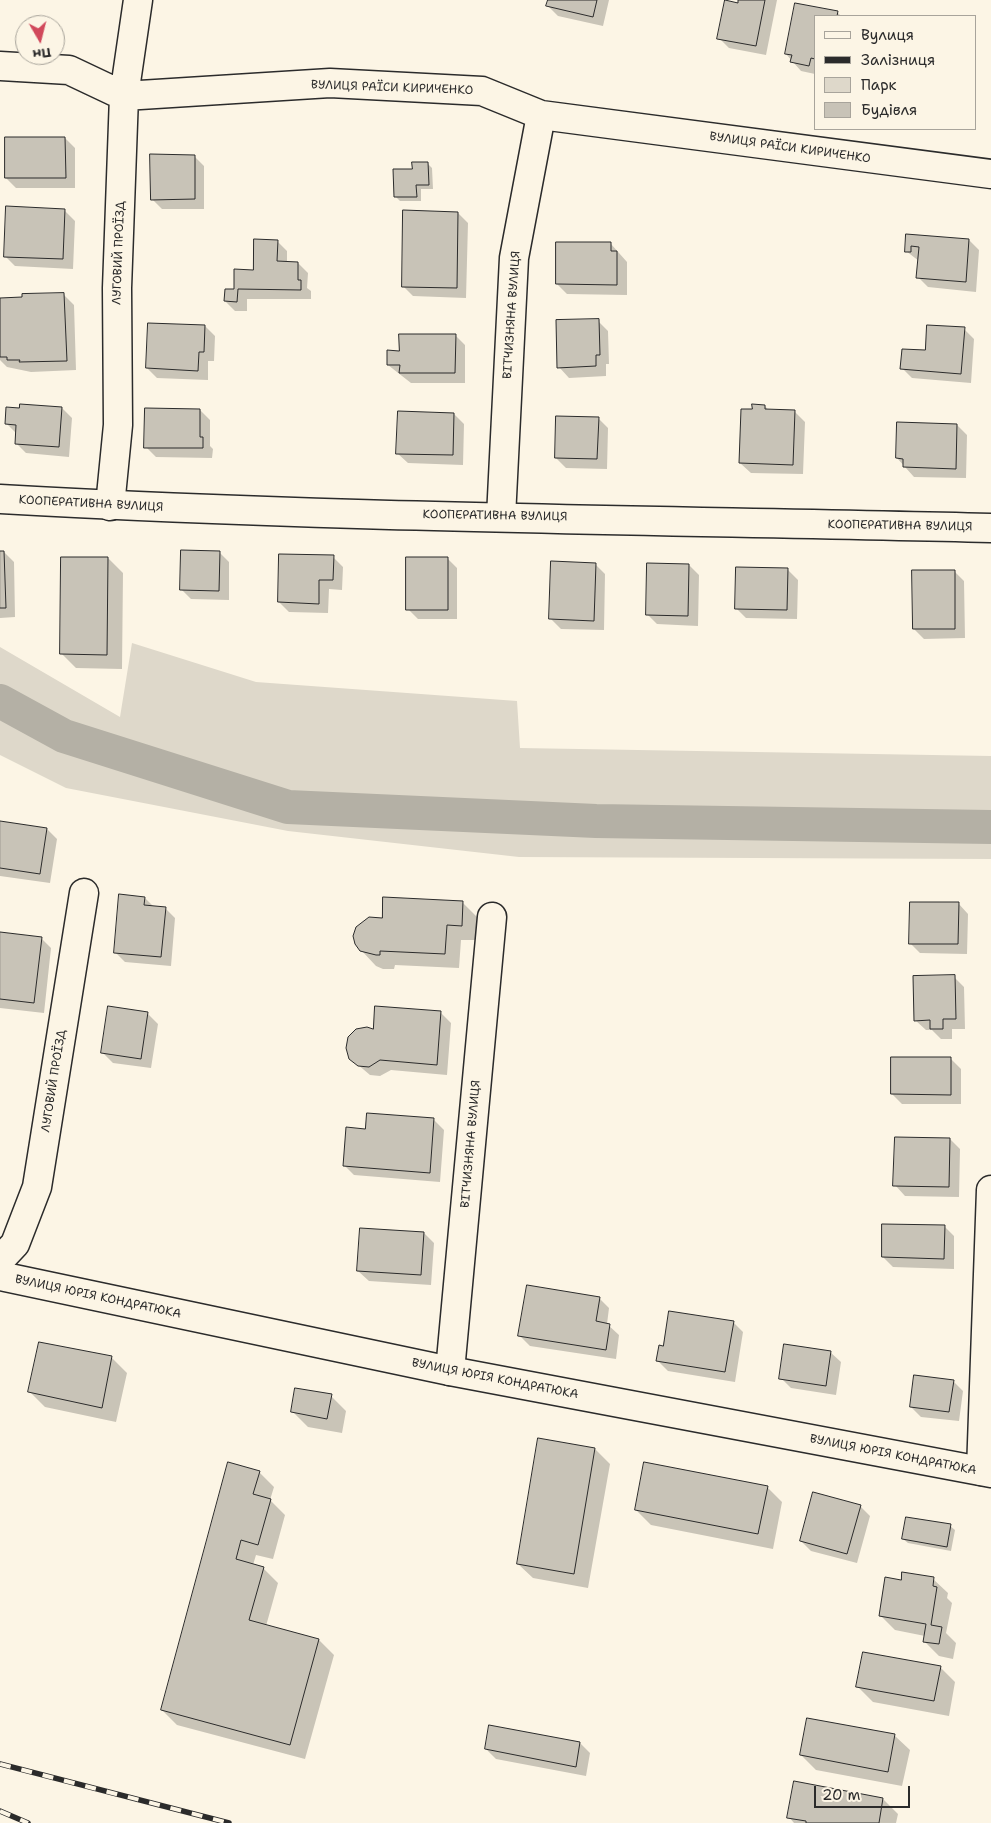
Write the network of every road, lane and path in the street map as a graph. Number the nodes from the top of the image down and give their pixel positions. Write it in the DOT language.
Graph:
graph roads {
  1 [pos="138,0"];
  2 [pos="0,66"];
  3 [pos="124,96"];
  4 [pos="541,115"];
  5 [pos="991,174"];
  6 [pos="0,499"];
  7 [pos="110,506"];
  8 [pos="501,517"];
  9 [pos="991,528"];
  10 [pos="84,893"];
  11 [pos="492,917"];
  12 [pos="991,1190"];
  13 [pos="0,1260"];
  14 [pos="0,1276"];
  15 [pos="450,1371"];
  16 [pos="986,1472"];
  1 -- 3 [label="street, ЛУГОВИЙ ПРОЇЗД"];
  2 -- 3 [label="street, ВУЛИЦЯ РАЇСИ КИРИЧЕНКО"];
  3 -- 4 [label="street, ВУЛИЦЯ РАЇСИ КИРИЧЕНКО"];
  3 -- 7 [label="street, ЛУГОВИЙ ПРОЇЗД"];
  4 -- 5 [label="street, ВУЛИЦЯ РАЇСИ КИРИЧЕНКО"];
  4 -- 8 [label="street, ВІТЧИЗНЯНА ВУЛИЦЯ"];
  6 -- 7 [label="street, КООПЕРАТИВНА ВУЛИЦЯ"];
  7 -- 8 [label="street, КООПЕРАТИВНА ВУЛИЦЯ"];
  8 -- 9 [label="street, КООПЕРАТИВНА ВУЛИЦЯ"];
  10 -- 13 [label="street, ЛУГОВИЙ ПРОЇЗД"];
  11 -- 15 [label="street, ВІТЧИЗНЯНА ВУЛИЦЯ"];
  12 -- 16 [label="street"];
  14 -- 15 [label="street, ВУЛИЦЯ ЮРІЯ КОНДРАТЮКА"];
  15 -- 16 [label="street, ВУЛИЦЯ ЮРІЯ КОНДРАТЮКА"];
}
